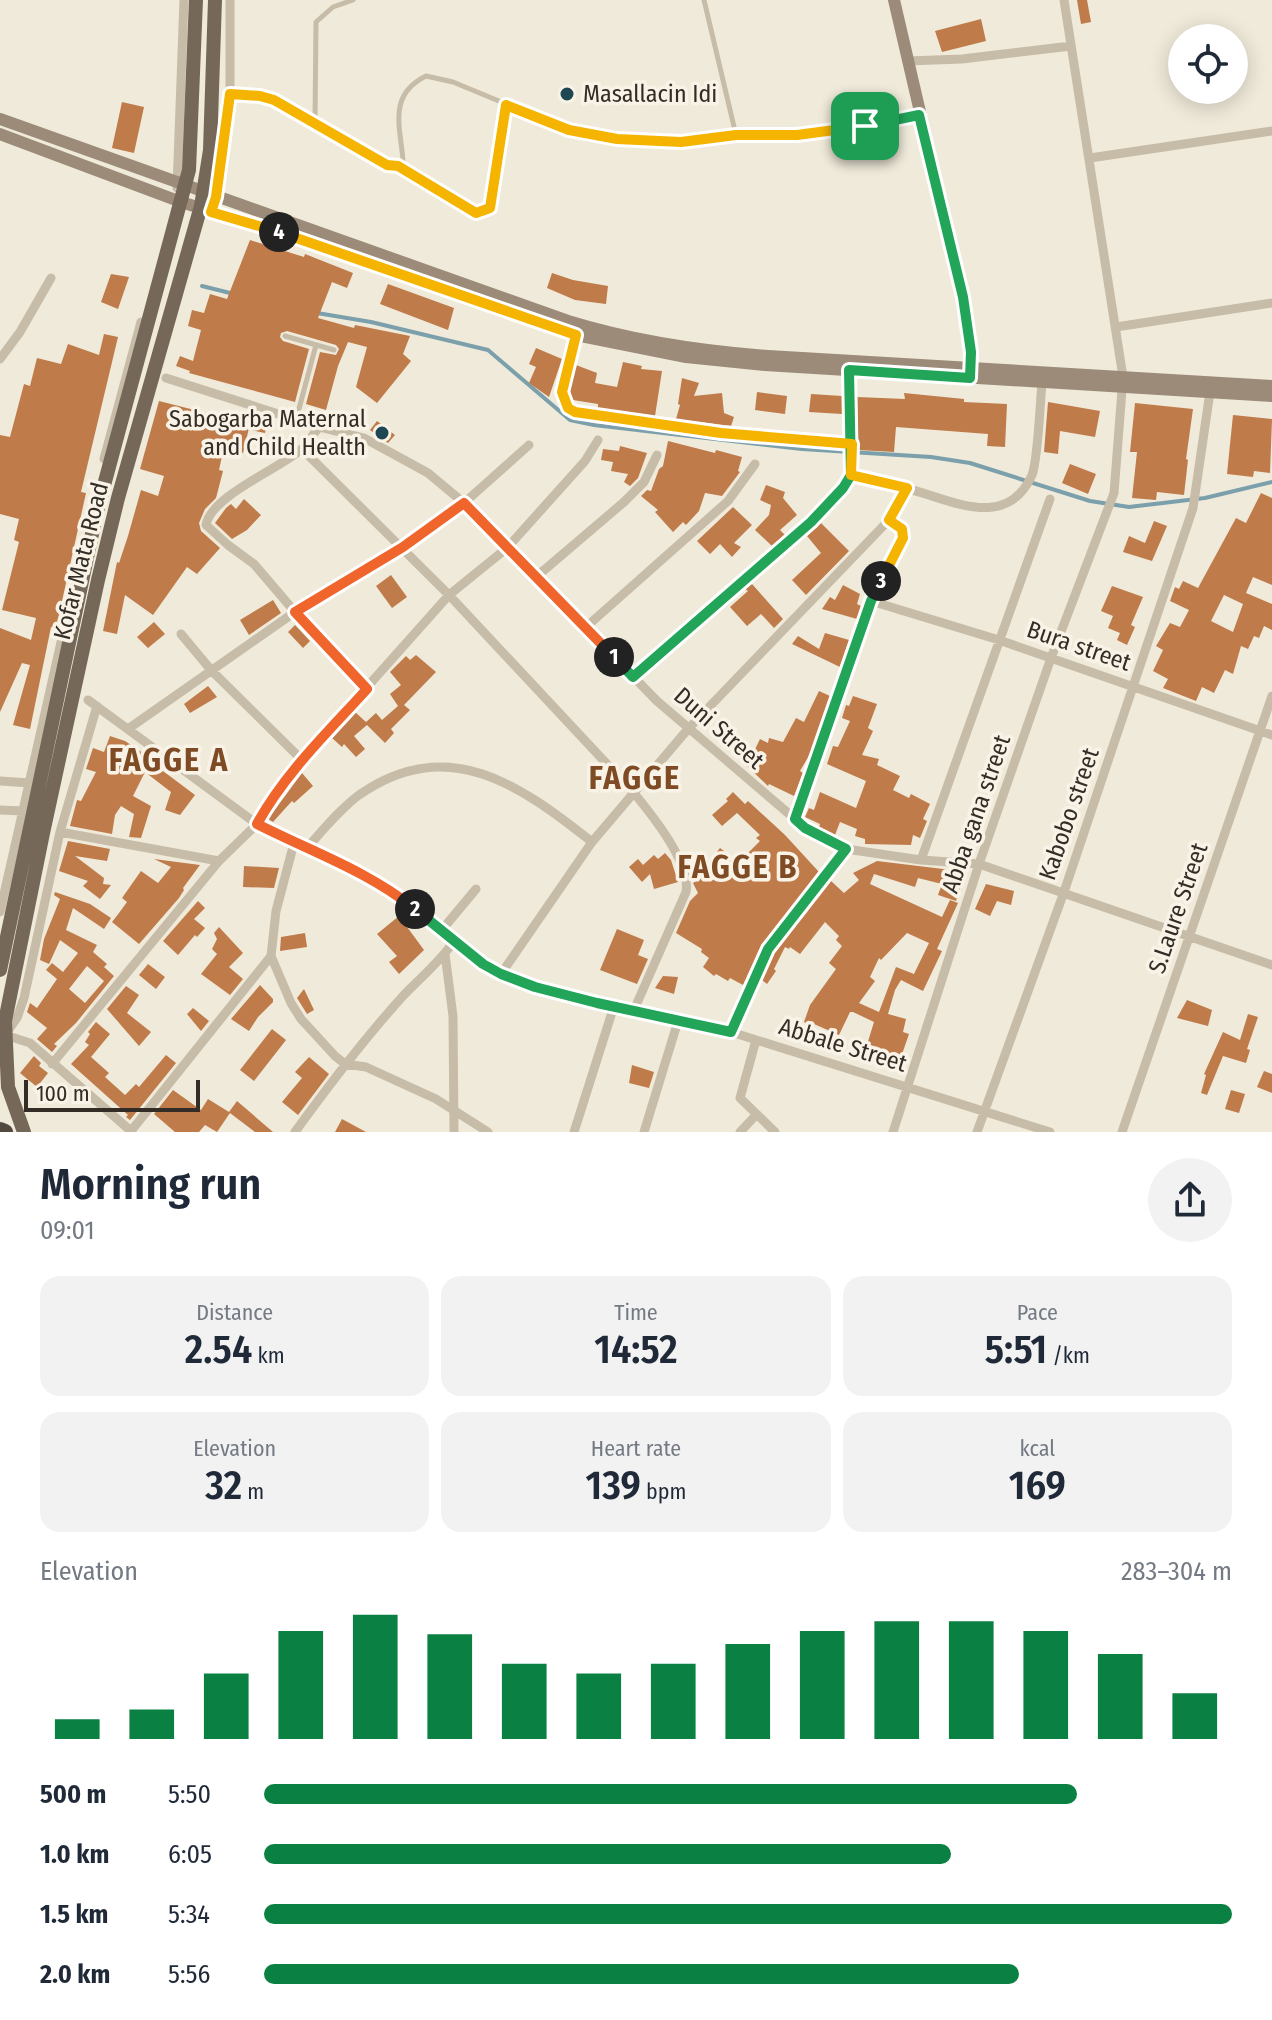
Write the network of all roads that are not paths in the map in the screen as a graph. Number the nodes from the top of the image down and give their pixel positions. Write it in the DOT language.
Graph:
graph roads {
  1 [pos="184,0"];
  2 [pos="196,0"];
  3 [pos="215,0"];
  4 [pos="230,0"];
  5 [pos="353,0"];
  6 [pos="704,0"];
  7 [pos="894,0"];
  8 [pos="1064,0"];
  9 [pos="1071,46"];
  10 [pos="907,61"];
  11 [pos="230,94"];
  12 [pos="506,105"];
  13 [pos="919,115"];
  14 [pos="0,119"];
  15 [pos="315,122"];
  16 [pos="1272,131"];
  17 [pos="0,134"];
  18 [pos="736,135"];
  19 [pos="1090,158"];
  20 [pos="398,166"];
  21 [pos="178,183"];
  22 [pos="216,197"];
  23 [pos="175,200"];
  24 [pos="211,212"];
  25 [pos="51,278"];
  26 [pos="1272,303"];
  27 [pos="1116,327"];
  28 [pos="576,335"];
  29 [pos="285,336"];
  30 [pos="316,345"];
  31 [pos="334,350"];
  32 [pos="0,359"];
  33 [pos="849,370"];
  34 [pos="970,373"];
  35 [pos="166,378"];
  36 [pos="1122,382"];
  37 [pos="1042,383"];
  38 [pos="1272,386"];
  39 [pos="1210,392"];
  40 [pos="1272,396"];
  41 [pos="296,420"];
  42 [pos="319,427"];
  43 [pos="598,440"];
  44 [pos="852,444"];
  45 [pos="529,445"];
  46 [pos="302,449"];
  47 [pos="657,455"];
  48 [pos="755,464"];
  49 [pos="851,475"];
  50 [pos="907,488"];
  51 [pos="1050,499"];
  52 [pos="464,503"];
  53 [pos="889,520"];
  54 [pos="403,547"];
  55 [pos="507,548"];
  56 [pos="536,577"];
  57 [pos="449,595"];
  58 [pos="871,601"];
  59 [pos="295,612"];
  60 [pos="586,627"];
  61 [pos="181,634"];
  62 [pos="999,640"];
  63 [pos="1051,658"];
  64 [pos="211,670"];
  65 [pos="633,677"];
  66 [pos="1134,686"];
  67 [pos="367,689"];
  68 [pos="1272,696"];
  69 [pos="128,729"];
  70 [pos="688,729"];
  71 [pos="1259,730"];
  72 [pos="1272,735"];
  73 [pos="302,760"];
  74 [pos="0,781"];
  75 [pos="30,783"];
  76 [pos="634,793"];
  77 [pos="0,810"];
  78 [pos="23,811"];
  79 [pos="795,819"];
  80 [pos="257,824"];
  81 [pos="60,832"];
  82 [pos="592,842"];
  83 [pos="294,843"];
  84 [pos="307,848"];
  85 [pos="846,849"];
  86 [pos="921,860"];
  87 [pos="219,861"];
  88 [pos="979,864"];
  89 [pos="476,889"];
  90 [pos="1064,892"];
  91 [pos="0,912"];
  92 [pos="441,931"];
  93 [pos="1189,937"];
  94 [pos="454,941"];
  95 [pos="445,954"];
  96 [pos="271,956"];
  97 [pos="1272,965"];
  98 [pos="0,970"];
  99 [pos="501,974"];
  100 [pos="614,1006"];
  101 [pos="634,1010"];
  102 [pos="678,1021"];
  103 [pos="5,1028"];
  104 [pos="731,1032"];
  105 [pos="756,1040"];
  106 [pos="52,1064"];
  107 [pos="345,1064"];
  108 [pos="909,1086"];
  109 [pos="452,1111"];
  110 [pos="984,1111"];
  111 [pos="756,1115"];
  112 [pos="24,1132"];
  113 [pos="132,1132"];
  114 [pos="295,1132"];
  115 [pos="454,1132"];
  116 [pos="488,1132"];
  117 [pos="574,1132"];
  118 [pos="644,1132"];
  119 [pos="740,1132"];
  120 [pos="775,1132"];
  121 [pos="893,1132"];
  122 [pos="977,1132"];
  123 [pos="1050,1132"];
  124 [pos="1122,1132"];
  1 -- 21 [label="street"];
  2 -- 98 [label="main road, Kofar Mata Road, bridge"];
  3 -- 103 [label="main road, Kofar Mata Road, bridge"];
  4 -- 11 [label="street"];
  5 -- 15 [label="lane"];
  6 -- 18 [label="lane"];
  7 -- 10 [label="main road"];
  8 -- 9 [label="street, Abba gana street"];
  9 -- 10 [label="street"];
  9 -- 19 [label="street, Abba gana street"];
  10 -- 13 [label="main road"];
  11 -- 15 [label="lane"];
  11 -- 22 [label="street"];
  12 -- 18 [label="lane"];
  12 -- 20 [label="lane"];
  12 -- 20 [label="lane"];
  13 -- 18 [label="lane"];
  13 -- 34 [label="main road"];
  14 -- 21 [label="main road"];
  15 -- 20 [label="lane"];
  16 -- 19 [label="street"];
  17 -- 23 [label="main road"];
  19 -- 27 [label="street, Abba gana street"];
  21 -- 22 [label="main road"];
  21 -- 23 [label="street"];
  22 -- 24 [label="street"];
  22 -- 34 [label="main road"];
  23 -- 24 [label="main road"];
  23 -- 75 [label="street"];
  24 -- 28 [label="main road"];
  25 -- 32 [label="street"];
  26 -- 27 [label="street"];
  27 -- 36 [label="street, Abba gana street"];
  28 -- 33 [label="main road"];
  28 -- 44 [label="street"];
  29 -- 30 [label="lane"];
  30 -- 31 [label="lane"];
  30 -- 41 [label="lane"];
  33 -- 34 [label="main road"];
  33 -- 44 [label="street"];
  34 -- 36 [label="main road"];
  34 -- 37 [label="main road"];
  35 -- 41 [label="street, Duni Street"];
  36 -- 37 [label="main road"];
  36 -- 38 [label="main road"];
  36 -- 39 [label="main road"];
  36 -- 63 [label="street, Abba gana street"];
  37 -- 50 [label="street"];
  39 -- 40 [label="main road"];
  39 -- 66 [label="street, Kabobo street"];
  41 -- 42 [label="street, Duni Street"];
  42 -- 46 [label="street"];
  42 -- 52 [label="street, Duni Street"];
  43 -- 55 [label="street"];
  44 -- 49 [label="street"];
  45 -- 52 [label="street"];
  46 -- 54 [label="street"];
  46 -- 59 [label="street"];
  47 -- 56 [label="street"];
  48 -- 60 [label="street"];
  49 -- 50 [label="street"];
  49 -- 65 [label="street"];
  50 -- 53 [label="street"];
  51 -- 62 [label="street"];
  52 -- 54 [label="street"];
  52 -- 55 [label="street, Duni Street"];
  53 -- 58 [label="street"];
  53 -- 70 [label="street"];
  54 -- 57 [label="street"];
  54 -- 59 [label="street"];
  55 -- 56 [label="street, Duni Street"];
  55 -- 57 [label="street"];
  56 -- 60 [label="street, Duni Street"];
  57 -- 67 [label="street"];
  57 -- 76 [label="street"];
  58 -- 62 [label="street, Bura street"];
  58 -- 79 [label="street"];
  59 -- 64 [label="street"];
  59 -- 67 [label="street"];
  60 -- 65 [label="street, Duni Street"];
  61 -- 64 [label="street"];
  62 -- 63 [label="street, Bura street"];
  62 -- 86 [label="street"];
  63 -- 66 [label="street, Bura street"];
  63 -- 88 [label="street, Abba gana street"];
  64 -- 69 [label="street"];
  64 -- 73 [label="street"];
  65 -- 70 [label="street, Duni Street"];
  66 -- 71 [label="street, Bura street"];
  66 -- 90 [label="street, Kabobo street"];
  67 -- 73 [label="street"];
  68 -- 71 [label="street, S.Laure Street"];
  69 -- 80 [label="street, Abbale Street"];
  69 -- 81 [label="street, Abbale Street"];
  70 -- 76 [label="street"];
  70 -- 79 [label="street, Duni Street"];
  71 -- 72 [label="street, Bura street"];
  71 -- 93 [label="street, S.Laure Street"];
  73 -- 80 [label="street"];
  74 -- 75 [label="street"];
  75 -- 78 [label="street"];
  76 -- 82 [label="street"];
  76 -- 101 [label="street"];
  77 -- 78 [label="street"];
  78 -- 91 [label="street"];
  79 -- 85 [label="street, Duni Street"];
  80 -- 83 [label="street, Abbale Street"];
  80 -- 87 [label="street"];
  81 -- 87 [label="street"];
  81 -- 103 [label="street"];
  82 -- 84 [label="street"];
  82 -- 99 [label="street"];
  83 -- 84 [label="street, Abbale Street"];
  83 -- 96 [label="street"];
  84 -- 92 [label="street, Abbale Street"];
  85 -- 86 [label="street, Duni Street"];
  85 -- 104 [label="street"];
  86 -- 88 [label="street, Duni Street"];
  87 -- 106 [label="street"];
  88 -- 90 [label="street, Duni Street"];
  88 -- 108 [label="street, Abba gana street"];
  89 -- 92 [label="street"];
  90 -- 93 [label="street, Duni Street"];
  90 -- 110 [label="street, Kabobo street"];
  92 -- 94 [label="street, Abbale Street"];
  93 -- 97 [label="street, Duni Street"];
  93 -- 124 [label="street, S.Laure Street"];
  94 -- 95 [label="street"];
  94 -- 99 [label="street, Abbale Street"];
  95 -- 107 [label="street"];
  95 -- 109 [label="street"];
  96 -- 107 [label="street"];
  96 -- 113 [label="street"];
  99 -- 100 [label="street, Abbale Street"];
  100 -- 101 [label="street, Abbale Street"];
  100 -- 117 [label="street"];
  101 -- 102 [label="street, Abbale Street"];
  102 -- 104 [label="street, Abbale Street"];
  102 -- 118 [label="street"];
  103 -- 106 [label="street"];
  103 -- 112 [label="main road, Kofar Mata Road"];
  104 -- 105 [label="street, Abbale Street"];
  105 -- 108 [label="street, Abbale Street"];
  105 -- 111 [label="street"];
  106 -- 113 [label="street"];
  107 -- 109 [label="street"];
  107 -- 114 [label="street"];
  108 -- 110 [label="street, Abbale Street"];
  108 -- 121 [label="street, Abba gana street"];
  109 -- 115 [label="street"];
  109 -- 116 [label="street"];
  110 -- 122 [label="street, Kabobo street"];
  110 -- 123 [label="street, Abbale Street"];
  111 -- 119 [label="street"];
  111 -- 120 [label="street"];
}
